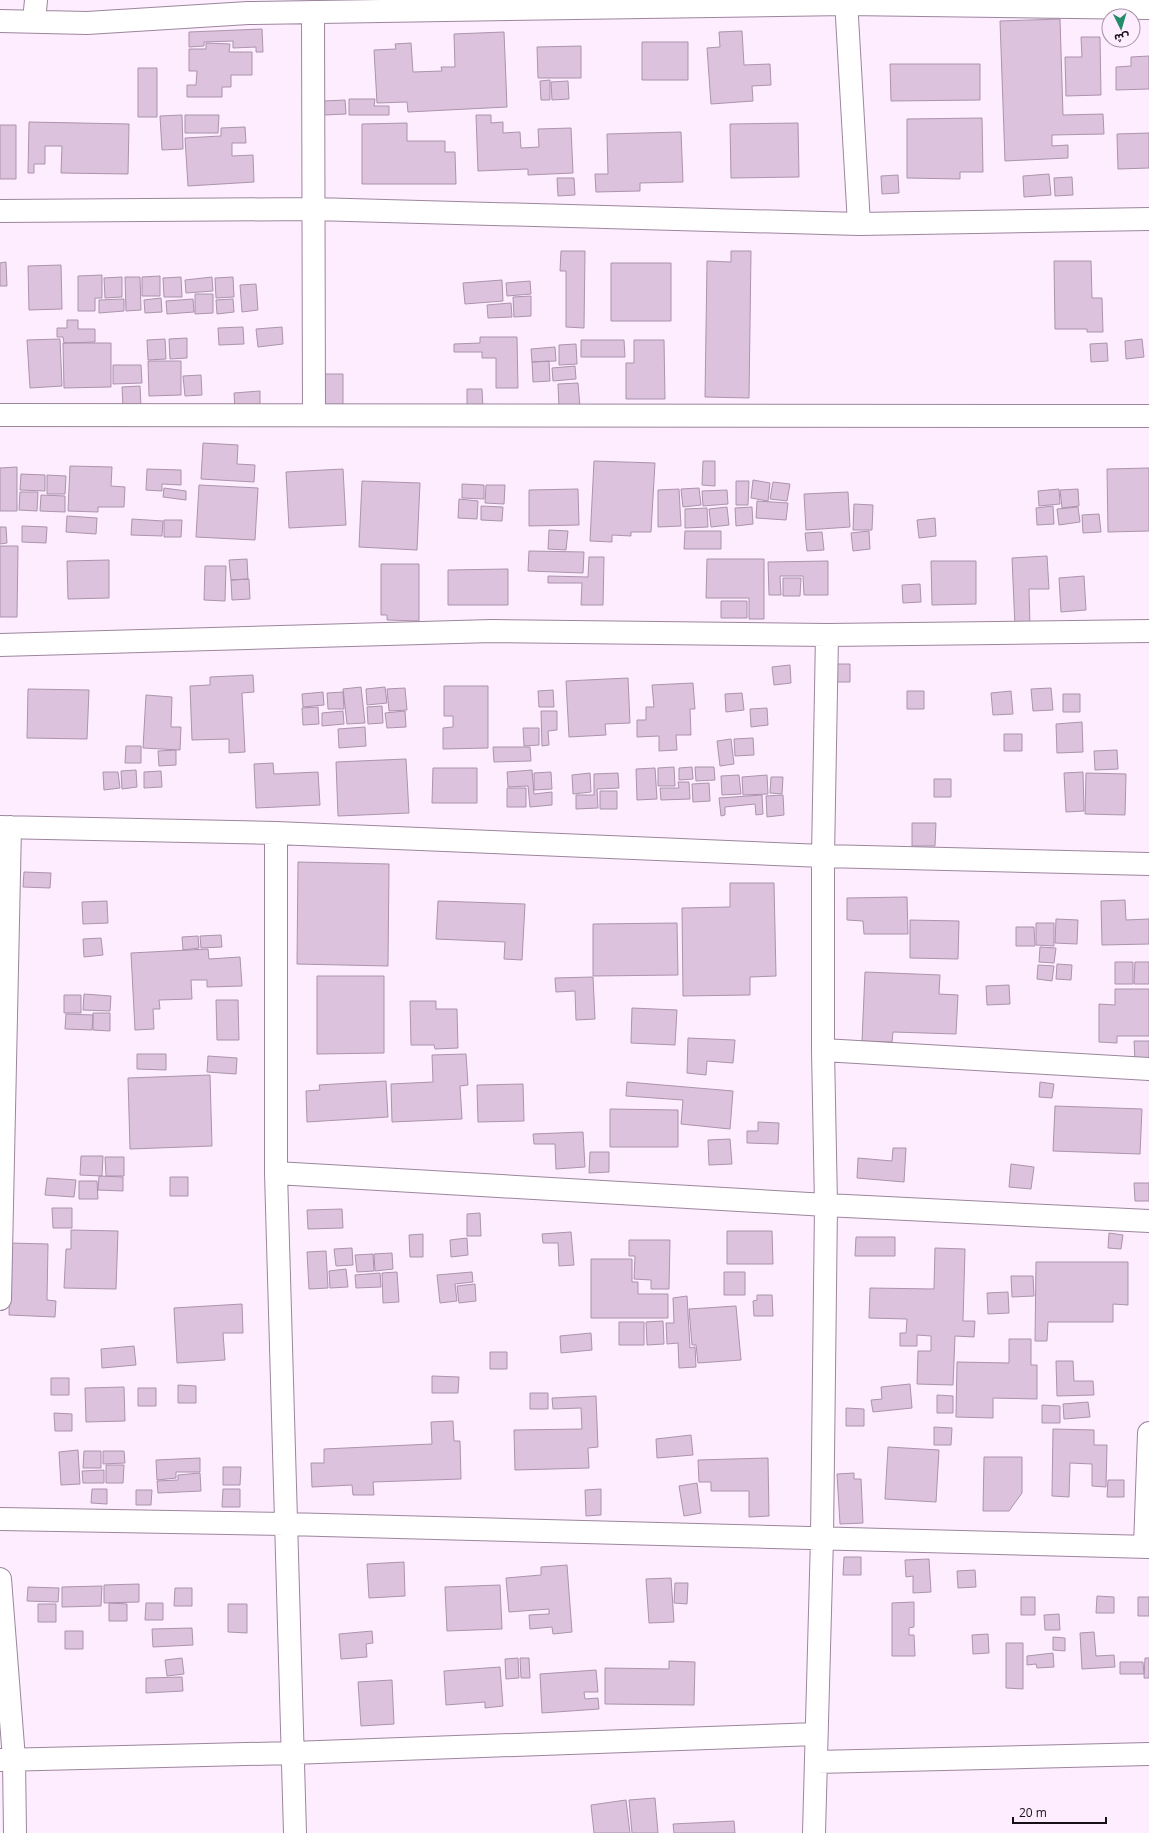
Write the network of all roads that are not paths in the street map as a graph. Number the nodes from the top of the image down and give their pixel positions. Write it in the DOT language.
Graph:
graph roads {
  1 [pos="847,2"];
  2 [pos="1036,3"];
  3 [pos="562,4"];
  4 [pos="249,6"];
  5 [pos="1149,8"];
  6 [pos="35,11"];
  7 [pos="313,12"];
  8 [pos="0,21"];
  9 [pos="314,209"];
  10 [pos="0,210"];
  11 [pos="1149,219"];
  12 [pos="859,224"];
  13 [pos="0,415"];
  14 [pos="314,415"];
  15 [pos="1149,416"];
  16 [pos="1149,631"];
  17 [pos="827,635"];
  18 [pos="0,645"];
  19 [pos="5,827"];
  20 [pos="276,834"];
  21 [pos="823,856"];
  22 [pos="1149,864"];
  23 [pos="823,1050"];
  24 [pos="1149,1069"];
  25 [pos="276,1173"];
  26 [pos="826,1205"];
  27 [pos="1149,1221"];
  28 [pos="0,1300"];
  29 [pos="1149,1434"];
  30 [pos="0,1519"];
  31 [pos="286,1524"];
  32 [pos="822,1538"];
  33 [pos="1147,1547"];
  34 [pos="0,1579"];
  35 [pos="816,1734"];
  36 [pos="292,1753"];
  37 [pos="1149,1754"];
  38 [pos="7,1759"];
  39 [pos="816,1762"];
  40 [pos="15,1833"];
  41 [pos="295,1833"];
  42 [pos="814,1833"];
  1 -- 2 [label="street"];
  1 -- 3 [label="street"];
  1 -- 12 [label="street"];
  2 -- 5 [label="street"];
  3 -- 7 [label="street"];
  4 -- 6 [label="street"];
  4 -- 7 [label="street"];
  6 -- 8 [label="street"];
  7 -- 9 [label="street"];
  9 -- 10 [label="street"];
  9 -- 12 [label="street"];
  9 -- 14 [label="street"];
  11 -- 12 [label="street"];
  13 -- 14 [label="street"];
  14 -- 15 [label="street"];
  16 -- 17 [label="street"];
  17 -- 18 [label="street"];
  17 -- 21 [label="street"];
  19 -- 20 [label="street"];
  19 -- 28 [label="street"];
  20 -- 21 [label="street"];
  20 -- 25 [label="street"];
  21 -- 22 [label="street"];
  21 -- 23 [label="street"];
  23 -- 24 [label="street"];
  23 -- 26 [label="street"];
  25 -- 26 [label="street"];
  25 -- 31 [label="street"];
  26 -- 27 [label="street"];
  26 -- 32 [label="street"];
  29 -- 33 [label="street"];
  30 -- 31 [label="street"];
  31 -- 32 [label="street"];
  31 -- 36 [label="street"];
  32 -- 33 [label="street"];
  32 -- 35 [label="street"];
  34 -- 38 [label="street"];
  35 -- 36 [label="street"];
  35 -- 39 [label="street"];
  36 -- 38 [label="street"];
  36 -- 41 [label="street"];
  37 -- 39 [label="street"];
  38 -- 40 [label="street"];
  39 -- 42 [label="street"];
}
